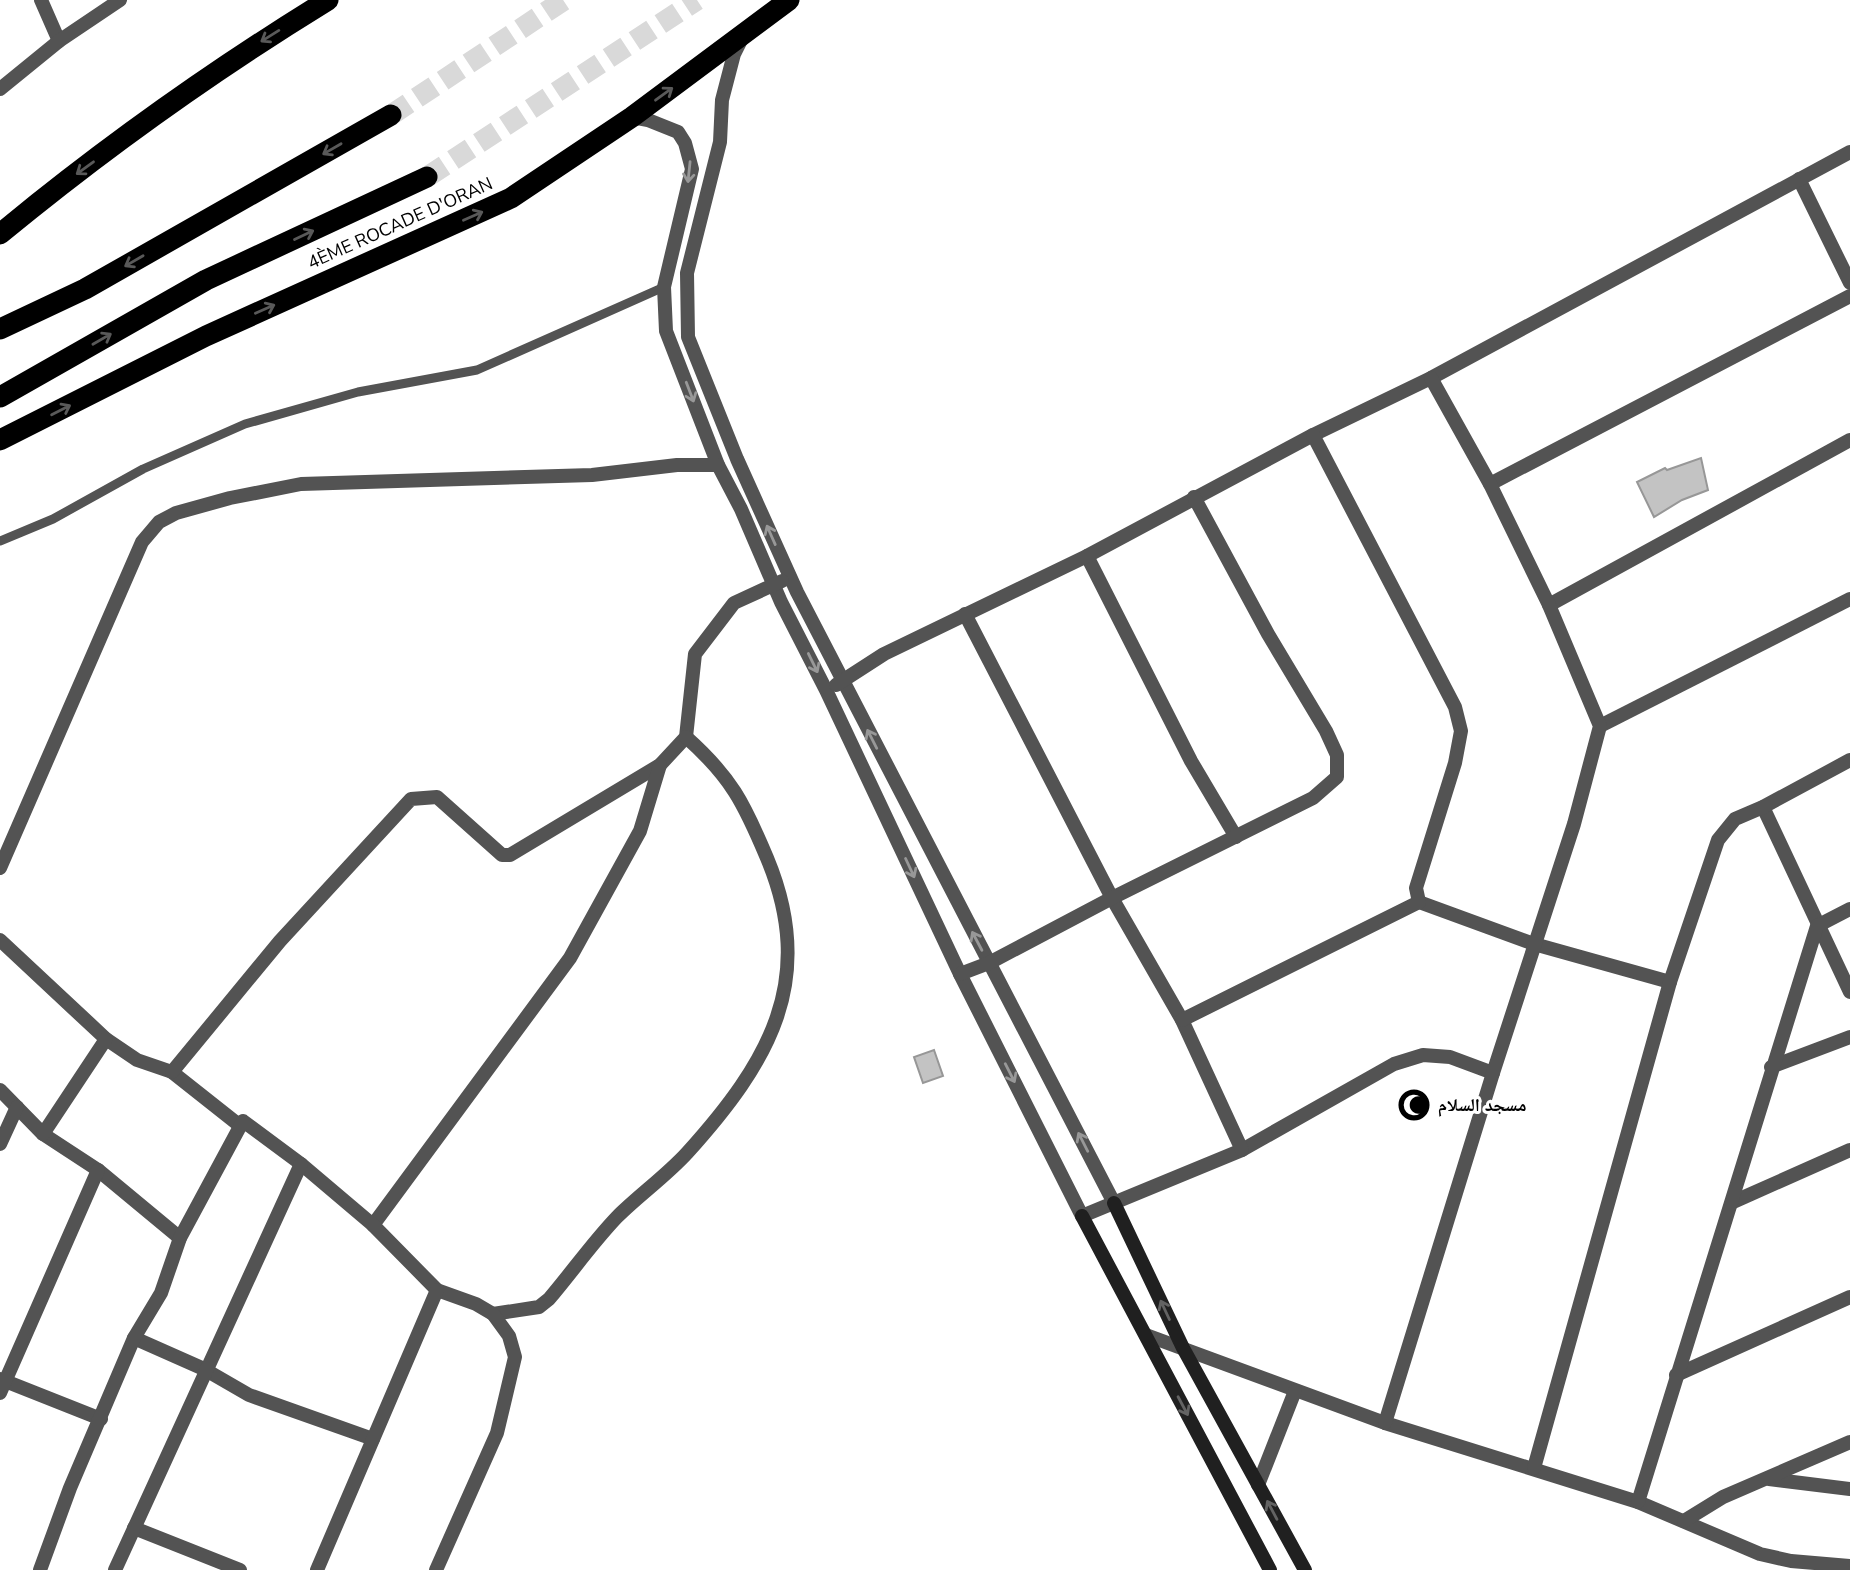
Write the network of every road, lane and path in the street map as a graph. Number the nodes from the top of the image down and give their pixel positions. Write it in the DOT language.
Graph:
graph roads {
  1 [pos="41,0"];
  2 [pos="120,0"];
  3 [pos="328,0"];
  4 [pos="789,0"];
  5 [pos="743,36"];
  6 [pos="59,41"];
  7 [pos="0,89"];
  8 [pos="391,115"];
  9 [pos="632,117"];
  10 [pos="1850,152"];
  11 [pos="427,177"];
  12 [pos="1799,179"];
  13 [pos="0,234"];
  14 [pos="687,273"];
  15 [pos="665,280"];
  16 [pos="1850,283"];
  17 [pos="1850,296"];
  18 [pos="0,329"];
  19 [pos="1431,378"];
  20 [pos="0,397"];
  21 [pos="1313,435"];
  22 [pos="0,440"];
  23 [pos="1850,440"];
  24 [pos="718,465"];
  25 [pos="1490,484"];
  26 [pos="1194,497"];
  27 [pos="0,541"];
  28 [pos="1087,556"];
  29 [pos="790,578"];
  30 [pos="773,584"];
  31 [pos="1850,599"];
  32 [pos="1549,605"];
  33 [pos="965,614"];
  34 [pos="844,682"];
  35 [pos="826,690"];
  36 [pos="1600,726"];
  37 [pos="686,737"];
  38 [pos="1850,760"];
  39 [pos="660,765"];
  40 [pos="1763,807"];
  41 [pos="1236,837"];
  42 [pos="0,868"];
  43 [pos="1112,898"];
  44 [pos="1419,902"];
  45 [pos="1850,909"];
  46 [pos="1817,926"];
  47 [pos="0,940"];
  48 [pos="1534,944"];
  49 [pos="989,963"];
  50 [pos="960,974"];
  51 [pos="1670,982"];
  52 [pos="1850,992"];
  53 [pos="1182,1020"];
  54 [pos="1850,1037"];
  55 [pos="106,1039"];
  56 [pos="1771,1067"];
  57 [pos="172,1072"];
  58 [pos="1493,1073"];
  59 [pos="0,1090"];
  60 [pos="17,1107"];
  61 [pos="239,1125"];
  62 [pos="43,1134"];
  63 [pos="0,1144"];
  64 [pos="1242,1150"];
  65 [pos="1850,1150"];
  66 [pos="301,1164"];
  67 [pos="98,1170"];
  68 [pos="1734,1202"];
  69 [pos="1114,1203"];
  70 [pos="1082,1216"];
  71 [pos="373,1225"];
  72 [pos="180,1238"];
  73 [pos="437,1290"];
  74 [pos="1850,1297"];
  75 [pos="493,1314"];
  76 [pos="1146,1335"];
  77 [pos="134,1338"];
  78 [pos="1183,1348"];
  79 [pos="204,1369"];
  80 [pos="1676,1375"];
  81 [pos="1,1384"];
  82 [pos="1295,1391"];
  83 [pos="101,1419"];
  84 [pos="1385,1423"];
  85 [pos="373,1439"];
  86 [pos="1850,1443"];
  87 [pos="1534,1468"];
  88 [pos="1769,1479"];
  89 [pos="1258,1485"];
  90 [pos="1850,1489"];
  91 [pos="1638,1502"];
  92 [pos="1684,1521"];
  93 [pos="134,1528"];
  94 [pos="1791,1565"];
  95 [pos="1850,1566"];
  96 [pos="40,1570"];
  97 [pos="114,1570"];
  98 [pos="240,1570"];
  99 [pos="317,1570"];
  100 [pos="436,1570"];
  101 [pos="1270,1570"];
  102 [pos="1305,1570"];
  1 -- 6 [label="street"];
  2 -- 6 [label="street"];
  3 -- 13 [label="highway, one-way"];
  4 -- 5 [label="highway, 4ÈME ROCADE D'ORAN"];
  9 -- 5 [label="highway, 4ÈME ROCADE D'ORAN, one-way"];
  5 -- 14 [label="street"];
  6 -- 7 [label="street"];
  8 -- 18 [label="highway, one-way"];
  9 -- 15 [label="street, one-way"];
  22 -- 9 [label="highway, 4ÈME ROCADE D'ORAN, one-way"];
  10 -- 12 [label="street"];
  20 -- 11 [label="highway, one-way"];
  12 -- 16 [label="street"];
  12 -- 19 [label="street"];
  14 -- 15 [label="street"];
  29 -- 14 [label="street, one-way"];
  15 -- 24 [label="street, one-way"];
  15 -- 27 [label="lane"];
  17 -- 25 [label="street"];
  19 -- 21 [label="street"];
  19 -- 25 [label="street"];
  21 -- 26 [label="street"];
  21 -- 44 [label="street"];
  23 -- 32 [label="street"];
  24 -- 30 [label="street"];
  24 -- 42 [label="street"];
  25 -- 32 [label="street"];
  26 -- 28 [label="street"];
  26 -- 41 [label="street"];
  28 -- 33 [label="street"];
  28 -- 41 [label="street"];
  29 -- 30 [label="street"];
  29 -- 34 [label="street"];
  30 -- 35 [label="street, one-way"];
  30 -- 37 [label="street"];
  31 -- 36 [label="street"];
  32 -- 36 [label="street"];
  33 -- 34 [label="street"];
  33 -- 43 [label="street"];
  34 -- 35 [label="street"];
  49 -- 34 [label="street, one-way"];
  35 -- 50 [label="street, one-way"];
  36 -- 48 [label="street"];
  37 -- 39 [label="street"];
  37 -- 75 [label="street"];
  38 -- 40 [label="street"];
  39 -- 57 [label="street"];
  39 -- 71 [label="street"];
  40 -- 46 [label="street"];
  40 -- 51 [label="street"];
  41 -- 43 [label="street"];
  43 -- 49 [label="street"];
  43 -- 53 [label="street"];
  44 -- 48 [label="street"];
  44 -- 53 [label="street"];
  45 -- 46 [label="street"];
  46 -- 52 [label="street"];
  46 -- 56 [label="street"];
  47 -- 55 [label="street"];
  48 -- 51 [label="street"];
  48 -- 58 [label="street"];
  49 -- 50 [label="street"];
  69 -- 49 [label="street, one-way"];
  50 -- 70 [label="street, one-way"];
  51 -- 87 [label="street"];
  53 -- 64 [label="street"];
  54 -- 56 [label="street"];
  55 -- 57 [label="street"];
  55 -- 62 [label="street"];
  56 -- 68 [label="street"];
  57 -- 61 [label="street"];
  58 -- 64 [label="street"];
  58 -- 84 [label="street"];
  59 -- 60 [label="street"];
  60 -- 62 [label="street"];
  60 -- 63 [label="street"];
  61 -- 66 [label="street"];
  61 -- 72 [label="street"];
  62 -- 67 [label="street"];
  64 -- 69 [label="street"];
  65 -- 68 [label="street"];
  66 -- 71 [label="street"];
  66 -- 79 [label="street"];
  67 -- 72 [label="street"];
  67 -- 81 [label="street"];
  68 -- 80 [label="street"];
  69 -- 70 [label="street"];
  78 -- 69 [label="main road, one-way"];
  70 -- 76 [label="main road"];
  71 -- 73 [label="street"];
  72 -- 77 [label="street"];
  73 -- 75 [label="street"];
  73 -- 85 [label="street"];
  74 -- 80 [label="street"];
  75 -- 100 [label="street"];
  76 -- 78 [label="street"];
  76 -- 101 [label="main road, one-way"];
  77 -- 79 [label="street"];
  77 -- 83 [label="street"];
  78 -- 82 [label="street"];
  78 -- 89 [label="main road"];
  79 -- 85 [label="street"];
  79 -- 93 [label="street"];
  80 -- 91 [label="street"];
  81 -- 83 [label="street"];
  82 -- 84 [label="street"];
  82 -- 89 [label="street"];
  83 -- 96 [label="street"];
  84 -- 87 [label="street"];
  85 -- 99 [label="street"];
  86 -- 88 [label="street"];
  87 -- 91 [label="street"];
  88 -- 90 [label="street"];
  88 -- 92 [label="street"];
  102 -- 89 [label="main road, one-way"];
  91 -- 92 [label="street"];
  92 -- 94 [label="street"];
  93 -- 97 [label="street"];
  93 -- 98 [label="street"];
  94 -- 95 [label="street"];
}
